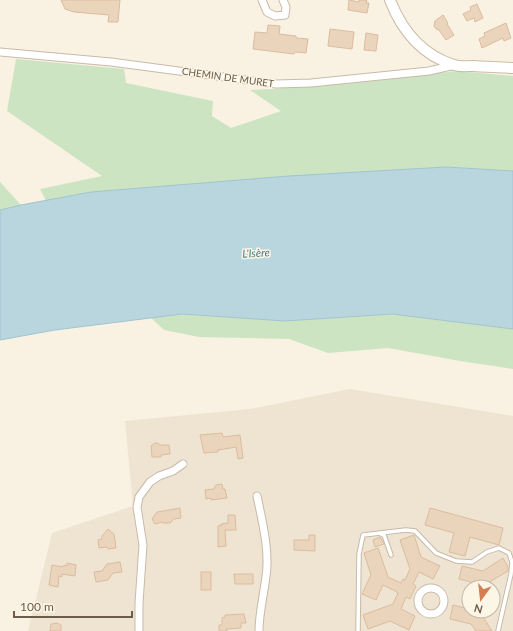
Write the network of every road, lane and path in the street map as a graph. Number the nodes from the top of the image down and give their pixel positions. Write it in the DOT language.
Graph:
graph roads {
  1 [pos="262,0"];
  2 [pos="283,0"];
  3 [pos="390,0"];
  4 [pos="0,52"];
  5 [pos="455,66"];
  6 [pos="513,68"];
  7 [pos="183,464"];
  8 [pos="257,496"];
  9 [pos="378,533"];
  10 [pos="391,555"];
  11 [pos="139,631"];
  12 [pos="259,631"];
  13 [pos="358,631"];
  14 [pos="498,631"];
  1 -- 2 [label="street"];
  3 -- 5 [label="street"];
  4 -- 5 [label="street, CHEMIN DE MURET"];
  5 -- 6 [label="street"];
  7 -- 11 [label="street"];
  8 -- 12 [label="street"];
  9 -- 10 [label="lane"];
  9 -- 13 [label="lane"];
  9 -- 14 [label="lane"];
}
